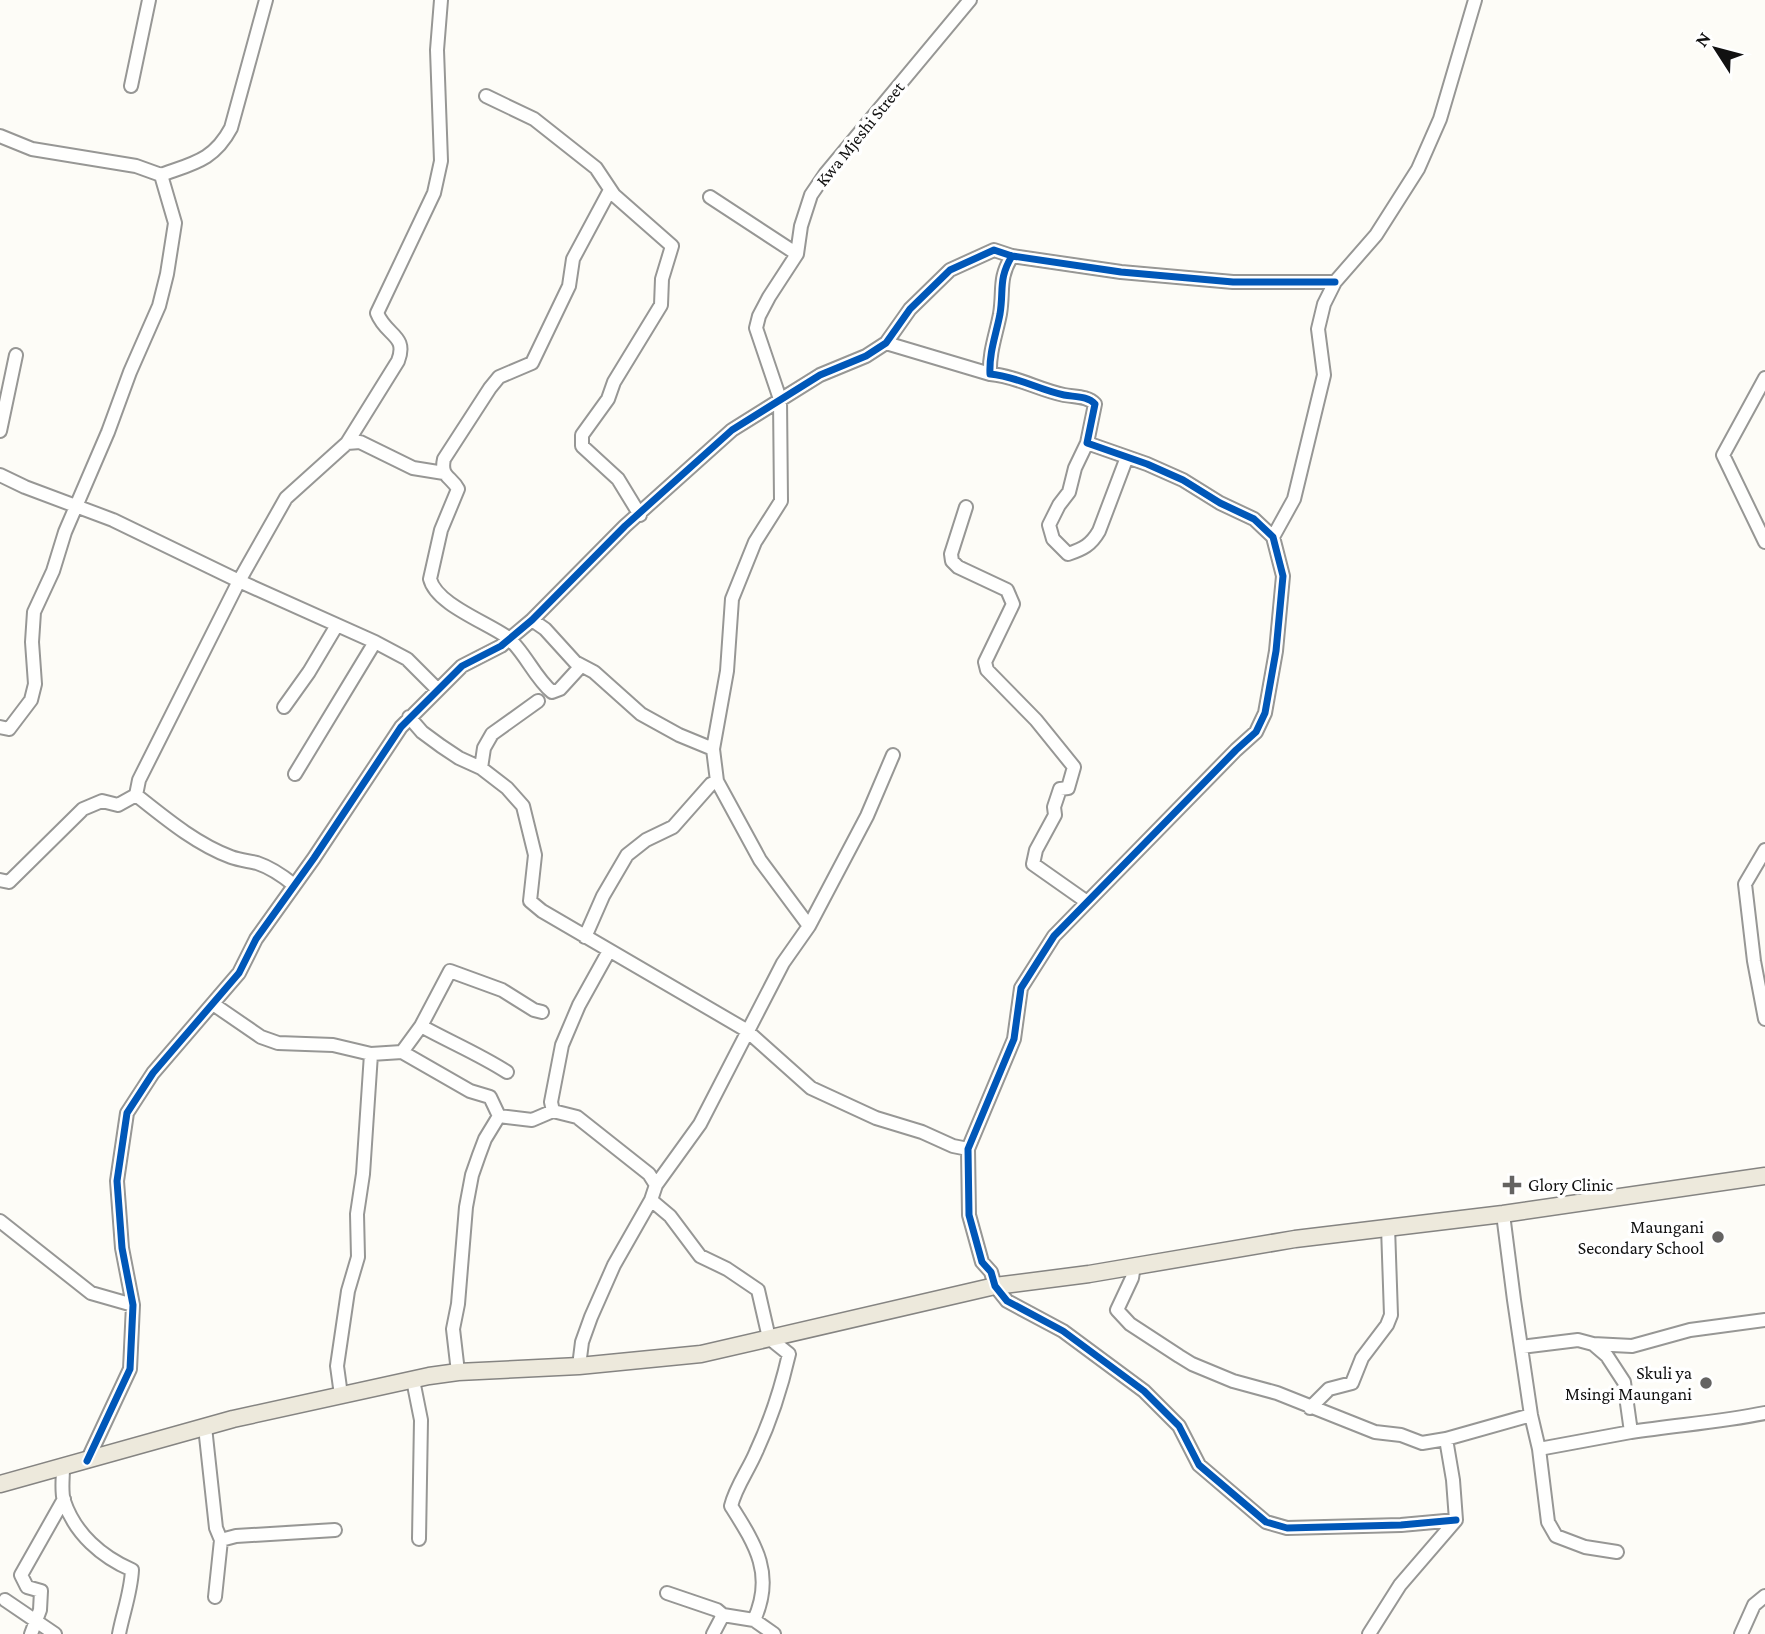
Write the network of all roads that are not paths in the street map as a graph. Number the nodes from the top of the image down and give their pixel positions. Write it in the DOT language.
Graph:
graph roads {
  1 [pos="149,0"];
  2 [pos="266,0"];
  3 [pos="441,0"];
  4 [pos="971,0"];
  5 [pos="1475,0"];
  6 [pos="131,86"];
  7 [pos="486,96"];
  8 [pos="0,136"];
  9 [pos="161,175"];
  10 [pos="610,190"];
  11 [pos="710,197"];
  12 [pos="797,254"];
  13 [pos="1012,256"];
  14 [pos="1335,282"];
  15 [pos="886,343"];
  16 [pos="16,355"];
  17 [pos="990,374"];
  18 [pos="1765,378"];
  19 [pos="780,399"];
  20 [pos="0,431"];
  21 [pos="347,443"];
  22 [pos="1087,443"];
  23 [pos="1126,457"];
  24 [pos="444,472"];
  25 [pos="0,475"];
  26 [pos="966,507"];
  27 [pos="76,508"];
  28 [pos="640,515"];
  29 [pos="1273,537"];
  30 [pos="1765,542"];
  31 [pos="239,581"];
  32 [pos="533,620"];
  33 [pos="337,625"];
  34 [pos="510,639"];
  35 [pos="375,642"];
  36 [pos="581,666"];
  37 [pos="438,689"];
  38 [pos="538,702"];
  39 [pos="284,707"];
  40 [pos="410,717"];
  41 [pos="0,727"];
  42 [pos="713,749"];
  43 [pos="893,755"];
  44 [pos="481,768"];
  45 [pos="295,774"];
  46 [pos="717,781"];
  47 [pos="136,795"];
  48 [pos="1765,850"];
  49 [pos="0,880"];
  50 [pos="294,885"];
  51 [pos="1087,902"];
  52 [pos="809,926"];
  53 [pos="585,937"];
  54 [pos="609,951"];
  55 [pos="214,1004"];
  56 [pos="542,1012"];
  57 [pos="1765,1019"];
  58 [pos="421,1026"];
  59 [pos="746,1030"];
  60 [pos="401,1052"];
  61 [pos="371,1054"];
  62 [pos="507,1072"];
  63 [pos="553,1111"];
  64 [pos="499,1116"];
  65 [pos="968,1149"];
  66 [pos="1765,1176"];
  67 [pos="656,1185"];
  68 [pos="651,1200"];
  69 [pos="1503,1214"];
  70 [pos="0,1221"];
  71 [pos="1388,1227"];
  72 [pos="1134,1266"];
  73 [pos="995,1286"];
  74 [pos="133,1305"];
  75 [pos="1765,1320"];
  76 [pos="777,1336"];
  77 [pos="1593,1343"];
  78 [pos="1521,1347"];
  79 [pos="579,1366"];
  80 [pos="458,1372"];
  81 [pos="413,1380"];
  82 [pos="341,1395"];
  83 [pos="1310,1408"];
  84 [pos="1765,1413"];
  85 [pos="1531,1415"];
  86 [pos="205,1427"];
  87 [pos="1631,1432"];
  88 [pos="1446,1439"];
  89 [pos="1539,1448"];
  90 [pos="87,1461"];
  91 [pos="63,1468"];
  92 [pos="0,1484"];
  93 [pos="64,1499"];
  94 [pos="1456,1520"];
  95 [pos="335,1530"];
  96 [pos="419,1539"];
  97 [pos="221,1540"];
  98 [pos="1617,1552"];
  99 [pos="667,1593"];
  100 [pos="1765,1596"];
  101 [pos="215,1597"];
  102 [pos="5,1600"];
  103 [pos="723,1615"];
  104 [pos="754,1620"];
  105 [pos="36,1621"];
  106 [pos="31,1634"];
  107 [pos="55,1634"];
  108 [pos="120,1634"];
  109 [pos="713,1634"];
  110 [pos="774,1634"];
  111 [pos="1369,1634"];
  112 [pos="1741,1634"];
  1 -- 6 [label="street"];
  2 -- 9 [label="street"];
  3 -- 21 [label="street"];
  4 -- 12 [label="street, Kwa Mjeshi Street"];
  5 -- 14 [label="street"];
  7 -- 10 [label="street"];
  8 -- 9 [label="street"];
  9 -- 27 [label="street"];
  10 -- 24 [label="street"];
  10 -- 28 [label="street"];
  11 -- 12 [label="street"];
  12 -- 19 [label="street, Kwa Mjeshi Street"];
  13 -- 14 [label="street"];
  13 -- 15 [label="street"];
  13 -- 17 [label="street"];
  14 -- 29 [label="street"];
  15 -- 17 [label="street"];
  15 -- 19 [label="street"];
  16 -- 20 [label="street"];
  17 -- 22 [label="street"];
  18 -- 30 [label="street"];
  19 -- 28 [label="street"];
  19 -- 42 [label="street, Kwa Mjeshi Street"];
  21 -- 24 [label="street"];
  21 -- 31 [label="street"];
  22 -- 23 [label="street"];
  22 -- 23 [label="street"];
  23 -- 29 [label="street"];
  24 -- 34 [label="street"];
  25 -- 27 [label="street"];
  26 -- 51 [label="street"];
  27 -- 31 [label="street"];
  27 -- 41 [label="street"];
  28 -- 32 [label="street"];
  29 -- 51 [label="street"];
  31 -- 33 [label="street"];
  31 -- 47 [label="street"];
  32 -- 34 [label="street"];
  32 -- 36 [label="street"];
  33 -- 35 [label="street"];
  33 -- 39 [label="street"];
  34 -- 36 [label="street"];
  34 -- 37 [label="street"];
  35 -- 37 [label="street"];
  35 -- 45 [label="street"];
  36 -- 42 [label="street"];
  37 -- 40 [label="street"];
  38 -- 44 [label="street"];
  40 -- 44 [label="street"];
  40 -- 50 [label="street"];
  42 -- 46 [label="street, Kwa Mjeshi Street"];
  43 -- 52 [label="street"];
  44 -- 53 [label="street"];
  46 -- 52 [label="street"];
  46 -- 53 [label="street"];
  47 -- 49 [label="street"];
  47 -- 50 [label="street"];
  48 -- 57 [label="street"];
  50 -- 55 [label="street"];
  51 -- 65 [label="street"];
  52 -- 59 [label="street"];
  53 -- 54 [label="street"];
  54 -- 59 [label="street"];
  54 -- 63 [label="street"];
  55 -- 61 [label="street"];
  55 -- 74 [label="street"];
  56 -- 58 [label="street"];
  58 -- 60 [label="street"];
  58 -- 62 [label="street"];
  59 -- 65 [label="street"];
  59 -- 67 [label="street"];
  60 -- 61 [label="street"];
  60 -- 64 [label="street"];
  61 -- 82 [label="street"];
  63 -- 64 [label="street"];
  63 -- 67 [label="street"];
  64 -- 80 [label="street"];
  65 -- 73 [label="street"];
  66 -- 69 [label="main road"];
  67 -- 68 [label="street"];
  68 -- 76 [label="street"];
  68 -- 79 [label="street"];
  69 -- 71 [label="main road"];
  69 -- 78 [label="street"];
  70 -- 74 [label="street"];
  71 -- 72 [label="main road"];
  71 -- 83 [label="street"];
  72 -- 73 [label="main road"];
  72 -- 83 [label="street"];
  73 -- 76 [label="main road"];
  73 -- 94 [label="street"];
  74 -- 90 [label="street"];
  75 -- 77 [label="street"];
  76 -- 79 [label="main road"];
  76 -- 104 [label="street"];
  77 -- 78 [label="street"];
  77 -- 87 [label="street"];
  78 -- 85 [label="street"];
  79 -- 80 [label="main road"];
  80 -- 81 [label="main road"];
  81 -- 82 [label="main road"];
  81 -- 96 [label="street"];
  82 -- 86 [label="main road"];
  83 -- 88 [label="street"];
  84 -- 87 [label="street"];
  85 -- 88 [label="street"];
  85 -- 89 [label="street"];
  86 -- 90 [label="main road"];
  86 -- 97 [label="street"];
  87 -- 89 [label="street"];
  88 -- 94 [label="street"];
  89 -- 98 [label="street"];
  90 -- 91 [label="main road"];
  91 -- 92 [label="main road"];
  91 -- 93 [label="street"];
  93 -- 105 [label="street"];
  93 -- 108 [label="street"];
  94 -- 111 [label="street"];
  95 -- 97 [label="street"];
  97 -- 101 [label="street"];
  99 -- 103 [label="street"];
  100 -- 112 [label="street"];
  102 -- 105 [label="street"];
  103 -- 104 [label="street"];
  103 -- 109 [label="street"];
  104 -- 110 [label="street"];
  105 -- 106 [label="street"];
  105 -- 107 [label="street"];
}
